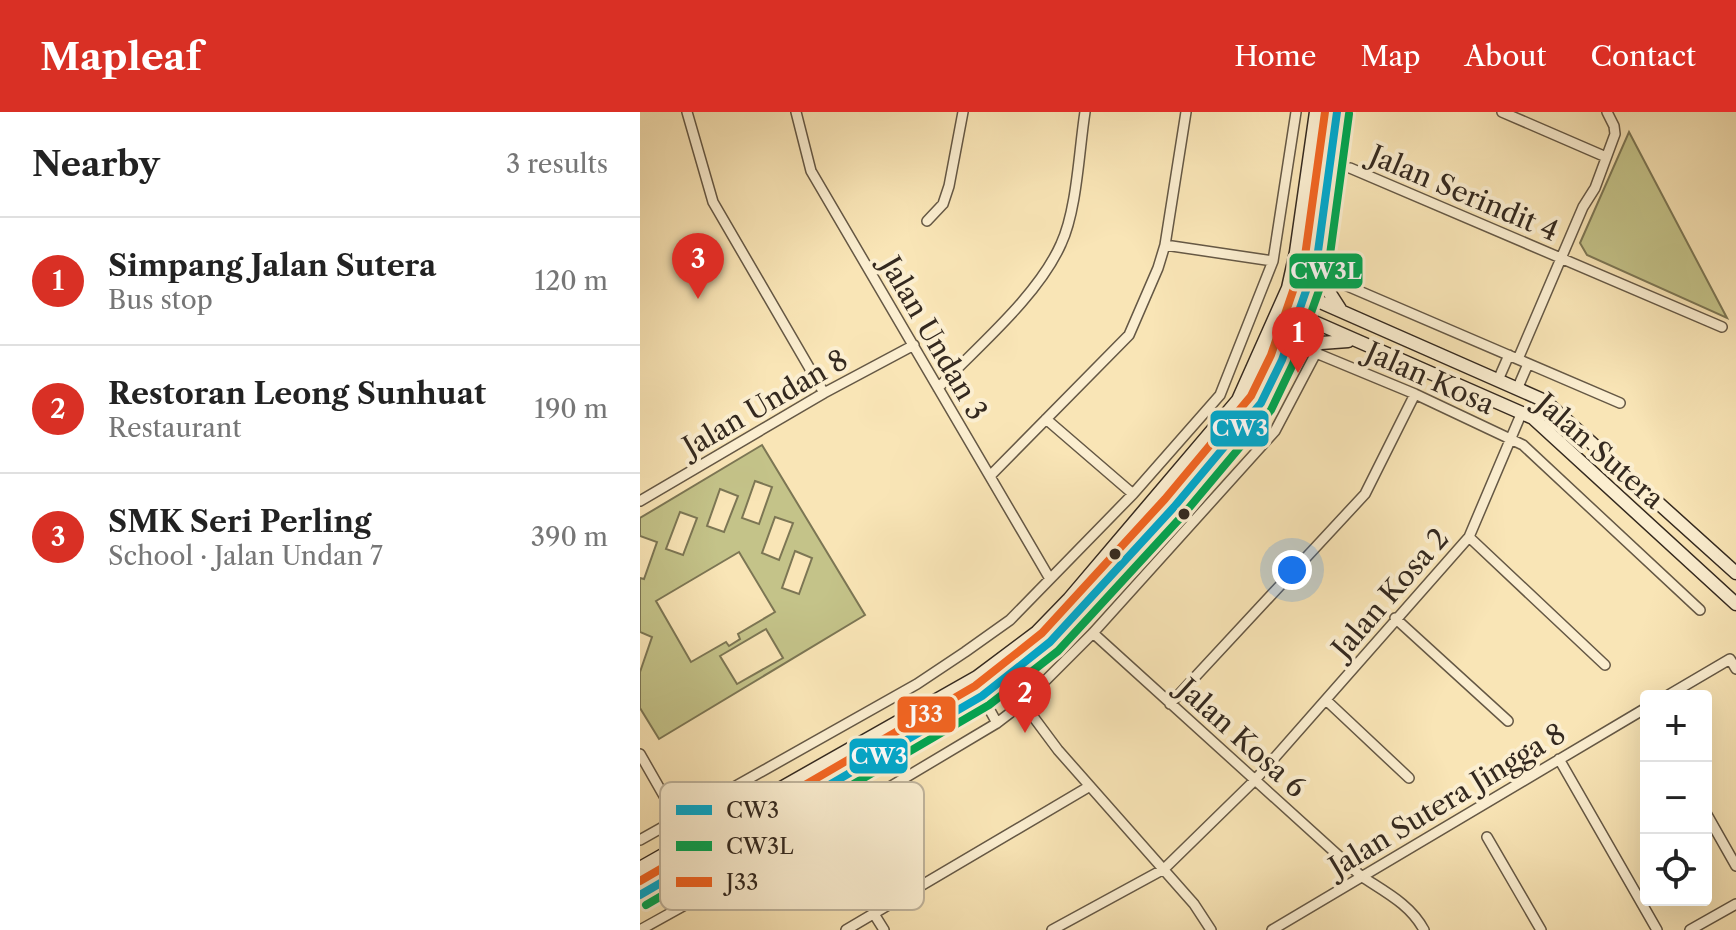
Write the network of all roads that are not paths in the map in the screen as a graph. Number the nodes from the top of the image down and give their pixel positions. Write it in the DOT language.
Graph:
graph roads {
  1 [pos="687,112"];
  2 [pos="796,112"];
  3 [pos="963,112"];
  4 [pos="1085,112"];
  5 [pos="1186,112"];
  6 [pos="1296,112"];
  7 [pos="1316,112"];
  8 [pos="1337,112"];
  9 [pos="1502,112"];
  10 [pos="1607,112"];
  11 [pos="1606,157"];
  12 [pos="1350,168"];
  13 [pos="927,221"];
  14 [pos="1165,245"];
  15 [pos="1561,258"];
  16 [pos="1317,259"];
  17 [pos="1273,261"];
  18 [pos="1338,282"];
  19 [pos="1288,288"];
  20 [pos="1306,296"];
  21 [pos="1281,308"];
  22 [pos="1340,309"];
  23 [pos="1298,315"];
  24 [pos="1722,327"];
  25 [pos="1360,342"];
  26 [pos="914,345"];
  27 [pos="1282,360"];
  28 [pos="1518,360"];
  29 [pos="1498,380"];
  30 [pos="1518,387"];
  31 [pos="938,388"];
  32 [pos="824,393"];
  33 [pos="1415,394"];
  34 [pos="1620,403"];
  35 [pos="1522,412"];
  36 [pos="1046,419"];
  37 [pos="1511,437"];
  38 [pos="990,476"];
  39 [pos="1133,494"];
  40 [pos="640,501"];
  41 [pos="1469,537"];
  42 [pos="1736,573"];
  43 [pos="1050,579"];
  44 [pos="1736,603"];
  45 [pos="1700,610"];
  46 [pos="1395,618"];
  47 [pos="1093,633"];
  48 [pos="1605,665"];
  49 [pos="1736,669"];
  50 [pos="1677,690"];
  51 [pos="982,696"];
  52 [pos="1326,700"];
  53 [pos="1023,703"];
  54 [pos="1170,704"];
  55 [pos="1640,712"];
  56 [pos="1508,721"];
  57 [pos="997,723"];
  58 [pos="640,754"];
  59 [pos="1559,759"];
  60 [pos="1409,778"];
  61 [pos="1255,780"];
  62 [pos="742,782"];
  63 [pos="792,782"];
  64 [pos="833,782"];
  65 [pos="898,782"];
  66 [pos="1090,786"];
  67 [pos="660,788"];
  68 [pos="1712,824"];
  69 [pos="660,828"];
  70 [pos="1487,837"];
  71 [pos="640,840"];
  72 [pos="660,857"];
  73 [pos="1736,866"];
  74 [pos="640,868"];
  75 [pos="1164,869"];
  76 [pos="1361,876"];
  77 [pos="660,884"];
  78 [pos="924,884"];
  79 [pos="640,895"];
  80 [pos="1736,904"];
  81 [pos="676,910"];
  82 [pos="881,910"];
  83 [pos="874,914"];
  84 [pos="660,919"];
  85 [pos="640,930"];
  86 [pos="665,930"];
  87 [pos="846,930"];
  88 [pos="884,930"];
  89 [pos="1052,930"];
  90 [pos="1211,930"];
  91 [pos="1272,930"];
  92 [pos="1424,930"];
  93 [pos="1541,930"];
  94 [pos="1657,930"];
  95 [pos="1690,930"];
  1 -- 32 [label="street"];
  2 -- 26 [label="street, Jalan Undan 3"];
  3 -- 13 [label="street"];
  4 -- 31 [label="street"];
  5 -- 14 [label="street"];
  6 -- 17 [label="street"];
  7 -- 19 [label="main road"];
  8 -- 16 [label="main road"];
  9 -- 11 [label="street"];
  10 -- 11 [label="street"];
  11 -- 15 [label="street"];
  12 -- 15 [label="street, Jalan Serindit 4"];
  14 -- 17 [label="street"];
  14 -- 36 [label="street"];
  15 -- 24 [label="street, Jalan Serindit 4"];
  15 -- 28 [label="street"];
  16 -- 20 [label="main road"];
  16 -- 22 [label="main road"];
  17 -- 39 [label="street"];
  18 -- 28 [label="street"];
  19 -- 20 [label="main road, Jalan Sutera"];
  19 -- 21 [label="main road"];
  20 -- 22 [label="main road, Jalan Sutera"];
  20 -- 23 [label="main road"];
  21 -- 23 [label="main road, Jalan Sutera"];
  21 -- 63 [label="main road"];
  22 -- 29 [label="main road, Jalan Sutera"];
  23 -- 25 [label="main road, Jalan Sutera"];
  23 -- 27 [label="main road"];
  25 -- 27 [label="main road"];
  25 -- 35 [label="main road, Jalan Sutera"];
  26 -- 31 [label="street, Jalan Undan 3"];
  26 -- 32 [label="street, Jalan Undan 8"];
  27 -- 51 [label="main road"];
  28 -- 29 [label="street"];
  28 -- 30 [label="street"];
  28 -- 34 [label="street"];
  29 -- 30 [label="main road, Jalan Sutera"];
  30 -- 42 [label="main road, Jalan Sutera"];
  31 -- 38 [label="street, Jalan Undan 3"];
  32 -- 40 [label="street, Jalan Undan 8"];
  33 -- 37 [label="street, Jalan Kosa"];
  33 -- 47 [label="street, Jalan Kosa"];
  33 -- 54 [label="street"];
  35 -- 37 [label="street, Jalan Kosa 2"];
  35 -- 44 [label="main road, Jalan Sutera"];
  36 -- 38 [label="street"];
  36 -- 39 [label="street"];
  37 -- 41 [label="street, Jalan Kosa 2"];
  37 -- 45 [label="street, Jalan Kosa"];
  38 -- 43 [label="street, Jalan Undan 3"];
  39 -- 43 [label="street"];
  41 -- 46 [label="street, Jalan Kosa 2"];
  41 -- 48 [label="street"];
  43 -- 62 [label="street"];
  46 -- 52 [label="street, Jalan Kosa 2"];
  46 -- 56 [label="street"];
  47 -- 53 [label="street"];
  47 -- 54 [label="street, Jalan Kosa 6"];
  49 -- 50 [label="street"];
  51 -- 57 [label="street"];
  51 -- 64 [label="main road"];
  52 -- 60 [label="street"];
  52 -- 61 [label="street, Jalan Kosa 2"];
  53 -- 57 [label="street"];
  53 -- 66 [label="street"];
  54 -- 61 [label="street, Jalan Kosa 6"];
  55 -- 59 [label="street, Jalan Sutera Jingga 8"];
  57 -- 65 [label="street"];
  58 -- 67 [label="street"];
  59 -- 76 [label="street, Jalan Sutera Jingga 8"];
  59 -- 94 [label="street"];
  61 -- 75 [label="street, Jalan Kosa 2"];
  61 -- 76 [label="street, Jalan Kosa 6"];
  66 -- 75 [label="street"];
  66 -- 78 [label="street"];
  68 -- 73 [label="street"];
  69 -- 71 [label="street"];
  70 -- 93 [label="street"];
  72 -- 74 [label="main road"];
  75 -- 89 [label="street, Jalan Kosa 2"];
  75 -- 90 [label="street"];
  76 -- 91 [label="street, Jalan Sutera Jingga 8"];
  76 -- 92 [label="street, Jalan Kosa 6"];
  77 -- 79 [label="main road"];
  80 -- 95 [label="street"];
  81 -- 84 [label="street"];
  82 -- 83 [label="street"];
  83 -- 87 [label="street"];
  83 -- 88 [label="street"];
  84 -- 85 [label="street"];
  84 -- 86 [label="street"];
}
